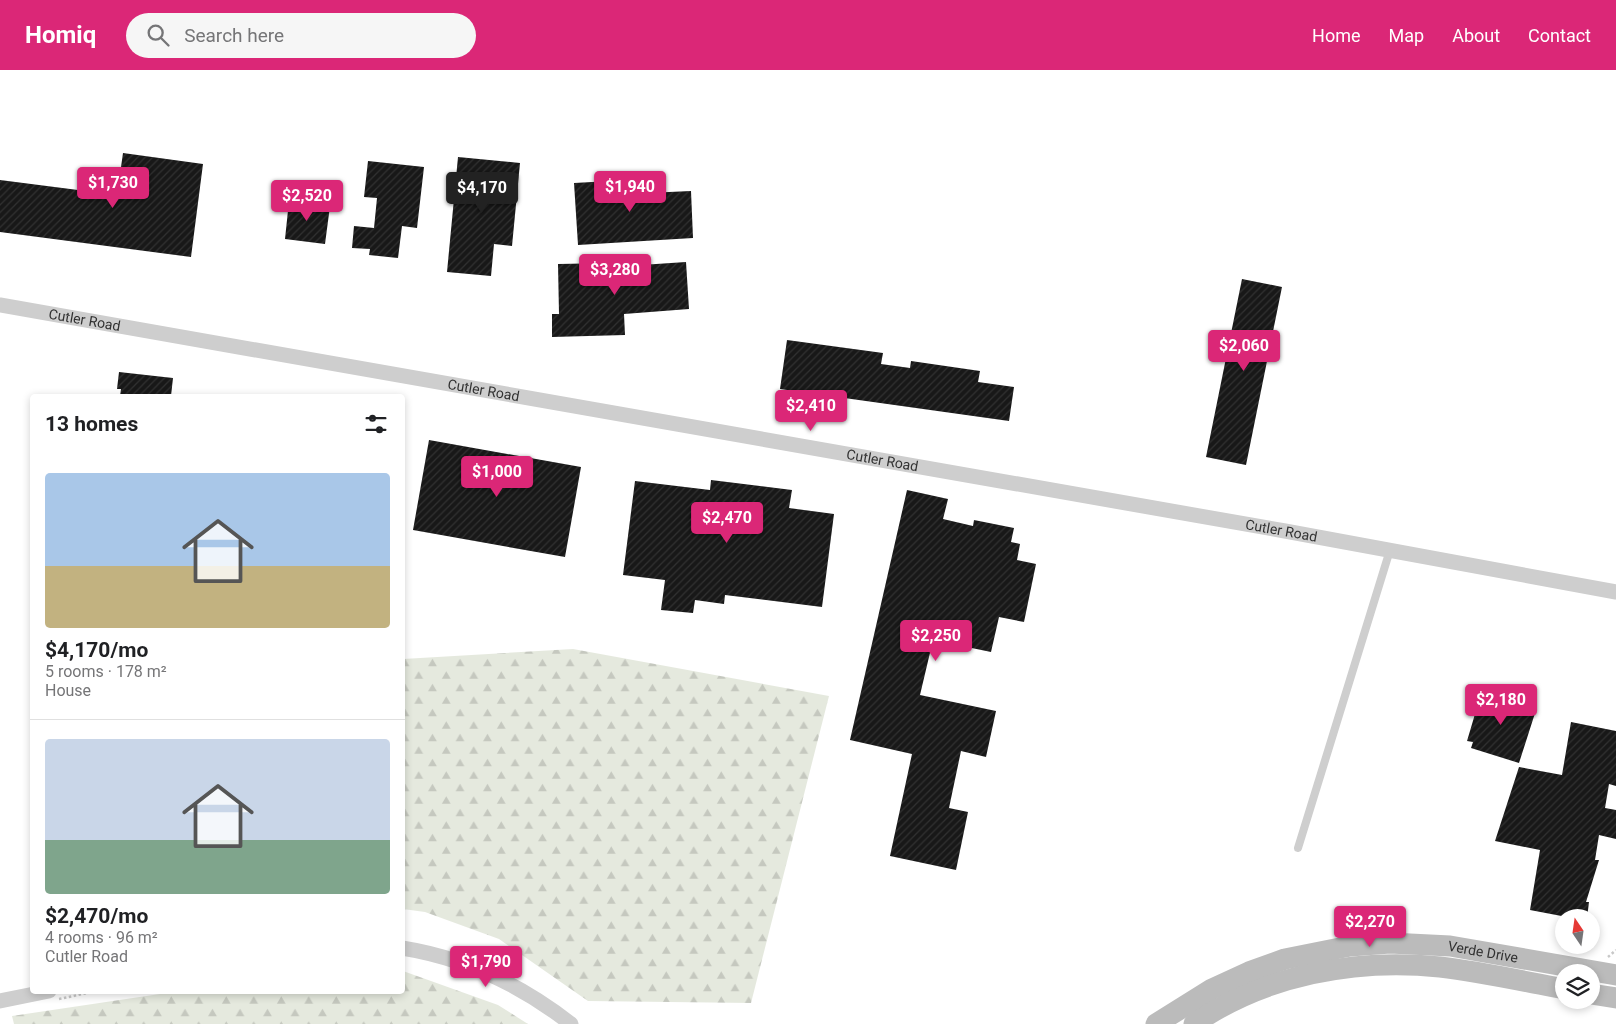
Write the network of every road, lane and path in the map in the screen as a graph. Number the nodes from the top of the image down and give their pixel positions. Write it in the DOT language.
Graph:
graph roads {
  1 [pos="0,305"];
  2 [pos="1390,550"];
  3 [pos="1616,592"];
  4 [pos="1298,848"];
  5 [pos="405,949"];
  6 [pos="1616,975"];
  7 [pos="1555,987"];
  8 [pos="34,994"];
  9 [pos="1600,995"];
  10 [pos="1616,998"];
  11 [pos="0,1001"];
  12 [pos="571,1024"];
  13 [pos="1156,1024"];
  14 [pos="1194,1024"];
  1 -- 2 [label="street, Cutler Road"];
  2 -- 3 [label="street, Cutler Road"];
  2 -- 4 [label="lane"];
  5 -- 12 [label="street"];
  6 -- 13 [label="main road, Verde Drive"];
  7 -- 14 [label="main road, Verde Drive"];
  8 -- 11 [label="street"];
  9 -- 10 [label="main road"];
}
